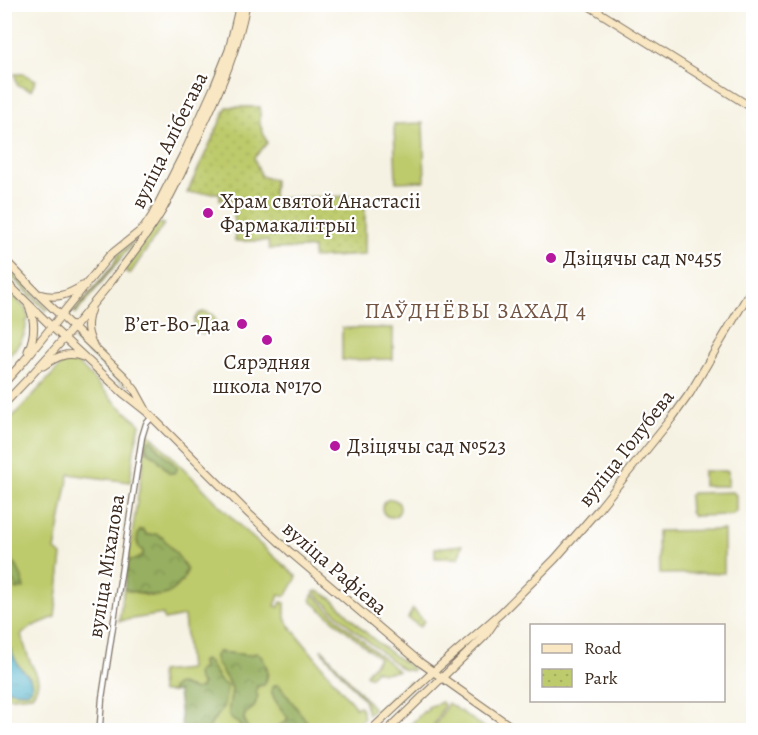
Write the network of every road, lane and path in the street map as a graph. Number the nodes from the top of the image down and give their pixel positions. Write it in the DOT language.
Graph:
graph roads {
  1 [pos="240,4"];
  2 [pos="246,4"];
  3 [pos="586,4"];
  4 [pos="753,109"];
  5 [pos="4,259"];
  6 [pos="4,280"];
  7 [pos="88,282"];
  8 [pos="753,285"];
  9 [pos="37,293"];
  10 [pos="28,303"];
  11 [pos="93,304"];
  12 [pos="61,315"];
  13 [pos="51,327"];
  14 [pos="69,333"];
  15 [pos="97,351"];
  16 [pos="87,359"];
  17 [pos="23,362"];
  18 [pos="34,373"];
  19 [pos="4,382"];
  20 [pos="4,404"];
  21 [pos="150,414"];
  22 [pos="501,613"];
  23 [pos="433,672"];
  24 [pos="442,679"];
  25 [pos="100,724"];
  26 [pos="371,730"];
  27 [pos="388,730"];
  28 [pos="516,730"];
  1 -- 7 [label="main road, вуліца Алібегава"];
  2 -- 11 [label="main road, вуліца Алібегава"];
  3 -- 4 [label="main road"];
  5 -- 9 [label="main road, вуліца Рафіева"];
  6 -- 10 [label="main road, вуліца Рафіева"];
  7 -- 9 [label="main road"];
  7 -- 12 [label="main road, вуліца Алібегава"];
  8 -- 22 [label="main road, вуліца Голубева"];
  9 -- 12 [label="main road, вуліца Рафіева"];
  10 -- 13 [label="main road, вуліца Рафіева"];
  10 -- 17 [label="main road"];
  11 -- 14 [label="main road, вуліца Алібегава"];
  11 -- 15 [label="main road"];
  12 -- 13 [label="main road, вуліца Алібегава"];
  12 -- 14 [label="main road, вуліца Рафіева"];
  13 -- 14 [label="main road, вуліца Рафіева"];
  13 -- 17 [label="main road, вуліца Алібегава"];
  14 -- 15 [label="main road, вуліца Рафіева"];
  14 -- 16 [label="main road, вуліца Рафіева"];
  14 -- 18 [label="main road, вуліца Алібегава"];
  15 -- 21 [label="main road, вуліца Рафіева"];
  16 -- 18 [label="main road"];
  16 -- 21 [label="main road, вуліца Рафіева"];
  17 -- 19 [label="main road, вуліца Алібегава"];
  18 -- 20 [label="main road"];
  21 -- 23 [label="main road, вуліца Рафіева"];
  21 -- 25 [label="street, вуліца Міхалова"];
  22 -- 23 [label="main road, вуліца Голубева"];
  22 -- 24 [label="main road, вуліца Голубева"];
  23 -- 24 [label="main road, вуліца Рафіева"];
  23 -- 26 [label="main road, вуліца Голубева"];
  24 -- 27 [label="main road, вуліца Голубева"];
  24 -- 28 [label="main road, вуліца Рафіева"];
}
